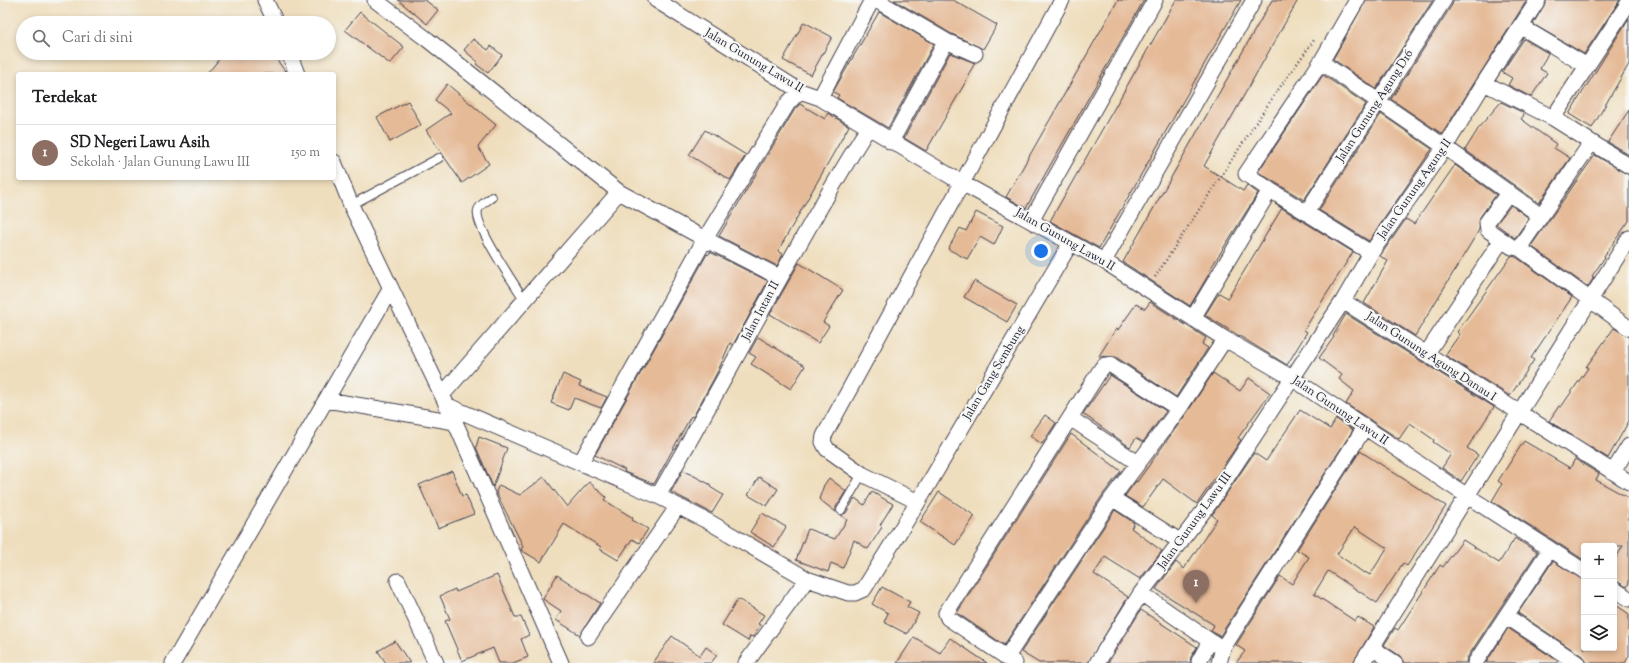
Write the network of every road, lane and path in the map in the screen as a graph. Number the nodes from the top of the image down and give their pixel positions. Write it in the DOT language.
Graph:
graph roads {
  1 [pos="265,0"];
  2 [pos="375,0"];
  3 [pos="656,0"];
  4 [pos="872,0"];
  5 [pos="876,0"];
  6 [pos="1062,0"];
  7 [pos="1155,0"];
  8 [pos="1254,0"];
  9 [pos="1357,0"];
  10 [pos="1444,0"];
  11 [pos="1538,0"];
  12 [pos="1629,2"];
  13 [pos="273,16"];
  14 [pos="1520,26"];
  15 [pos="1316,37"];
  16 [pos="946,41"];
  17 [pos="975,54"];
  18 [pos="292,60"];
  19 [pos="1321,62"];
  20 [pos="1587,66"];
  21 [pos="296,72"];
  22 [pos="1484,83"];
  23 [pos="800,91"];
  24 [pos="820,98"];
  25 [pos="1378,100"];
  26 [pos="1553,118"];
  27 [pos="868,128"];
  28 [pos="891,142"];
  29 [pos="1591,143"];
  30 [pos="1446,147"];
  31 [pos="439,158"];
  32 [pos="1629,166"];
  33 [pos="336,167"];
  34 [pos="962,183"];
  35 [pos="1270,190"];
  36 [pos="619,192"];
  37 [pos="1509,192"];
  38 [pos="492,197"];
  39 [pos="352,204"];
  40 [pos="1306,214"];
  41 [pos="1541,216"];
  42 [pos="1031,221"];
  43 [pos="1629,238"];
  44 [pos="705,240"];
  45 [pos="1502,241"];
  46 [pos="1070,244"];
  47 [pos="1519,248"];
  48 [pos="1371,253"];
  49 [pos="1104,261"];
  50 [pos="779,277"];
  51 [pos="391,288"];
  52 [pos="1147,289"];
  53 [pos="1590,300"];
  54 [pos="525,301"];
  55 [pos="1343,301"];
  56 [pos="1193,318"];
  57 [pos="1629,328"];
  58 [pos="1225,339"];
  59 [pos="1427,353"];
  60 [pos="1292,378"];
  61 [pos="327,400"];
  62 [pos="444,400"];
  63 [pos="1179,409"];
  64 [pos="1518,414"];
  65 [pos="1070,418"];
  66 [pos="455,422"];
  67 [pos="1365,427"];
  68 [pos="1629,446"];
  69 [pos="581,462"];
  70 [pos="1138,463"];
  71 [pos="1613,472"];
  72 [pos="862,474"];
  73 [pos="1629,482"];
  74 [pos="1466,495"];
  75 [pos="658,496"];
  76 [pos="1112,498"];
  77 [pos="918,502"];
  78 [pos="678,506"];
  79 [pos="841,510"];
  80 [pos="1181,542"];
  81 [pos="1550,549"];
  82 [pos="1581,569"];
  83 [pos="807,579"];
  84 [pos="398,581"];
  85 [pos="1617,591"];
  86 [pos="1141,593"];
  87 [pos="1629,599"];
  88 [pos="1506,616"];
  89 [pos="588,637"];
  90 [pos="1210,641"];
  91 [pos="1223,648"];
  92 [pos="1372,648"];
  93 [pos="1010,660"];
  94 [pos="1198,662"];
  95 [pos="1572,662"];
  96 [pos="173,663"];
  97 [pos="436,663"];
  98 [pos="561,663"];
  99 [pos="746,663"];
  100 [pos="1097,663"];
  101 [pos="1214,663"];
  102 [pos="1219,663"];
  103 [pos="1362,663"];
  104 [pos="1395,663"];
  105 [pos="1475,663"];
  1 -- 13 [label="street"];
  2 -- 36 [label="street"];
  3 -- 23 [label="street, Jalan Gunung Lawu II"];
  4 -- 24 [label="street"];
  5 -- 16 [label="street"];
  6 -- 34 [label="street"];
  7 -- 42 [label="street"];
  8 -- 49 [label="street"];
  9 -- 19 [label="street"];
  10 -- 25 [label="street, Jalan Gunung Agung D16"];
  11 -- 14 [label="street, Jalan Gunung Agung II"];
  12 -- 20 [label="street"];
  14 -- 20 [label="street"];
  14 -- 22 [label="street, Jalan Gunung Agung II"];
  15 -- 52 [label="path"];
  16 -- 17 [label="street"];
  16 -- 28 [label="street"];
  18 -- 21 [label="street"];
  19 -- 25 [label="street"];
  19 -- 35 [label="street"];
  20 -- 26 [label="street"];
  22 -- 26 [label="street"];
  22 -- 30 [label="street, Jalan Gunung Agung II"];
  23 -- 24 [label="street, Jalan Gunung Lawu II"];
  23 -- 44 [label="street"];
  24 -- 27 [label="street, Jalan Gunung Lawu II"];
  25 -- 30 [label="street"];
  25 -- 40 [label="street, Jalan Gunung Agung D16"];
  26 -- 29 [label="street"];
  27 -- 28 [label="street, Jalan Gunung Lawu II"];
  27 -- 50 [label="street, Jalan Intan II"];
  28 -- 34 [label="street, Jalan Gunung Lawu II"];
  29 -- 32 [label="street"];
  29 -- 41 [label="street"];
  30 -- 37 [label="street"];
  30 -- 48 [label="street, Jalan Gunung Agung II"];
  31 -- 39 [label="lane"];
  33 -- 39 [label="street"];
  34 -- 42 [label="street, Jalan Gunung Lawu II"];
  34 -- 72 [label="street"];
  35 -- 40 [label="street"];
  35 -- 56 [label="street"];
  36 -- 44 [label="street"];
  36 -- 54 [label="street"];
  37 -- 41 [label="street"];
  37 -- 45 [label="street"];
  38 -- 54 [label="lane"];
  39 -- 51 [label="street"];
  40 -- 48 [label="street"];
  41 -- 47 [label="street"];
  42 -- 46 [label="street, Jalan Gunung Lawu II"];
  43 -- 53 [label="street"];
  44 -- 50 [label="street"];
  44 -- 69 [label="street"];
  45 -- 47 [label="street"];
  45 -- 59 [label="street"];
  46 -- 49 [label="street, Jalan Gunung Lawu II"];
  46 -- 77 [label="street, Jalan Gang Sembung"];
  47 -- 53 [label="street"];
  48 -- 55 [label="street, Jalan Gunung Agung II"];
  49 -- 52 [label="street, Jalan Gunung Lawu II"];
  50 -- 75 [label="street, Jalan Intan II"];
  51 -- 61 [label="street"];
  51 -- 62 [label="street"];
  52 -- 56 [label="street, Jalan Gunung Lawu II"];
  53 -- 57 [label="street"];
  53 -- 64 [label="street"];
  54 -- 62 [label="street"];
  55 -- 59 [label="street, Jalan Gunung Agung Danau I"];
  55 -- 60 [label="street, Jalan Gunung Agung II"];
  56 -- 58 [label="street, Jalan Gunung Lawu II"];
  58 -- 60 [label="street, Jalan Gunung Lawu II"];
  58 -- 63 [label="street"];
  59 -- 64 [label="street, Jalan Gunung Agung Danau I"];
  60 -- 67 [label="street, Jalan Gunung Lawu II"];
  60 -- 80 [label="street, Jalan Gunung Lawu III"];
  61 -- 66 [label="street"];
  61 -- 96 [label="street"];
  62 -- 66 [label="street"];
  62 -- 69 [label="street, Jalan Gang Sembung"];
  63 -- 65 [label="street"];
  63 -- 70 [label="street"];
  64 -- 71 [label="street, Jalan Gunung Agung Danau I"];
  64 -- 74 [label="street"];
  65 -- 70 [label="street"];
  65 -- 93 [label="street"];
  66 -- 98 [label="street"];
  67 -- 74 [label="street, Jalan Gunung Lawu II"];
  67 -- 91 [label="street"];
  68 -- 71 [label="street"];
  69 -- 75 [label="street, Jalan Gang Sembung"];
  70 -- 76 [label="street"];
  71 -- 73 [label="street, Jalan Gunung Agung Danau I"];
  72 -- 77 [label="street"];
  72 -- 79 [label="lane"];
  74 -- 81 [label="street, Jalan Gunung Lawu II"];
  74 -- 92 [label="street"];
  75 -- 78 [label="street, Jalan Gang Sembung"];
  76 -- 80 [label="street"];
  76 -- 93 [label="street"];
  77 -- 83 [label="street, Jalan Gang Sembung"];
  78 -- 83 [label="street, Jalan Gang Sembung"];
  78 -- 89 [label="street"];
  80 -- 86 [label="street, Jalan Gunung Lawu III"];
  81 -- 82 [label="street, Jalan Gunung Lawu II"];
  81 -- 88 [label="street"];
  83 -- 99 [label="street"];
  84 -- 97 [label="street"];
  85 -- 87 [label="street"];
  86 -- 90 [label="street"];
  86 -- 100 [label="street, Jalan Gunung Lawu III"];
  88 -- 95 [label="street"];
  88 -- 105 [label="street"];
  90 -- 91 [label="street"];
  90 -- 94 [label="street"];
  91 -- 102 [label="street"];
  92 -- 103 [label="street"];
  92 -- 104 [label="street"];
  94 -- 101 [label="street"];
}
